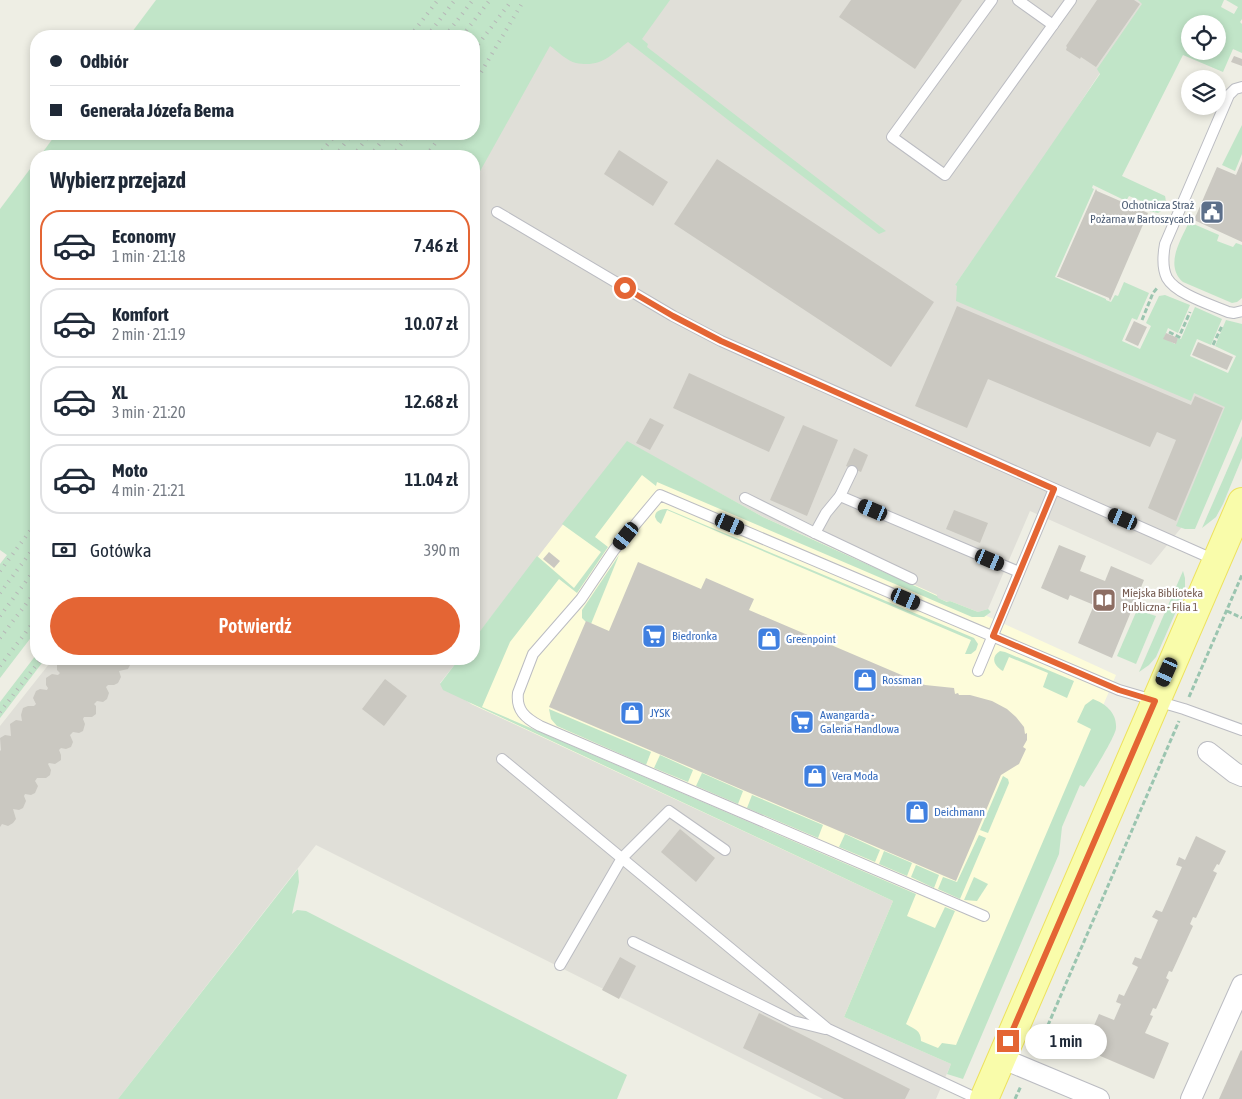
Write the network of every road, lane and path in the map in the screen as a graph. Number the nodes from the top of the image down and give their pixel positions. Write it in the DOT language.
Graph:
graph roads {
  1 [pos="992,0"];
  2 [pos="1018,0"];
  3 [pos="1071,0"];
  4 [pos="1053,25"];
  5 [pos="1242,87"];
  6 [pos="497,212"];
  7 [pos="1167,278"];
  8 [pos="1196,298"];
  9 [pos="1242,311"];
  10 [pos="1228,312"];
  11 [pos="1142,320"];
  12 [pos="1169,332"];
  13 [pos="1213,346"];
  14 [pos="852,471"];
  15 [pos="1054,489"];
  16 [pos="840,496"];
  17 [pos="745,498"];
  18 [pos="1239,519"];
  19 [pos="815,533"];
  20 [pos="1216,561"];
  21 [pos="1020,572"];
  22 [pos="1242,575"];
  23 [pos="912,578"];
  24 [pos="1227,611"];
  25 [pos="1242,618"];
  26 [pos="993,636"];
  27 [pos="978,670"];
  28 [pos="1155,701"];
  29 [pos="1184,709"];
  30 [pos="1242,730"];
  31 [pos="1208,752"];
  32 [pos="502,758"];
  33 [pos="1242,776"];
  34 [pos="725,850"];
  35 [pos="622,858"];
  36 [pos="984,916"];
  37 [pos="633,942"];
  38 [pos="560,965"];
  39 [pos="1242,985"];
  40 [pos="828,1029"];
  41 [pos="1001,1058"];
  42 [pos="1028,1069"];
  43 [pos="978,1099"];
  44 [pos="984,1099"];
  45 [pos="1015,1099"];
  46 [pos="1099,1099"];
  47 [pos="1191,1099"];
  1 -- 4 [label="lane"];
  2 -- 4 [label="lane"];
  3 -- 4 [label="lane"];
  5 -- 7 [label="lane"];
  6 -- 15 [label="lane"];
  7 -- 8 [label="lane"];
  7 -- 11 [label="path"];
  8 -- 10 [label="lane"];
  8 -- 12 [label="path"];
  9 -- 10 [label="lane"];
  10 -- 13 [label="path"];
  14 -- 16 [label="lane"];
  15 -- 20 [label="lane"];
  15 -- 21 [label="lane"];
  16 -- 19 [label="lane"];
  16 -- 21 [label="lane"];
  17 -- 19 [label="lane"];
  18 -- 20 [label="main road"];
  19 -- 23 [label="lane"];
  20 -- 28 [label="main road"];
  21 -- 26 [label="lane"];
  22 -- 24 [label="path"];
  24 -- 25 [label="path"];
  24 -- 29 [label="path"];
  26 -- 27 [label="lane"];
  26 -- 28 [label="lane"];
  26 -- 36 [label="lane"];
  28 -- 29 [label="lane"];
  28 -- 41 [label="main road"];
  29 -- 30 [label="lane"];
  29 -- 42 [label="path"];
  31 -- 33 [label="street"];
  32 -- 35 [label="lane"];
  34 -- 35 [label="lane"];
  35 -- 38 [label="lane"];
  35 -- 40 [label="lane"];
  37 -- 40 [label="lane"];
  39 -- 47 [label="street"];
  40 -- 43 [label="lane"];
  41 -- 42 [label="street"];
  41 -- 44 [label="main road"];
  42 -- 45 [label="path"];
  42 -- 46 [label="street"];
}
